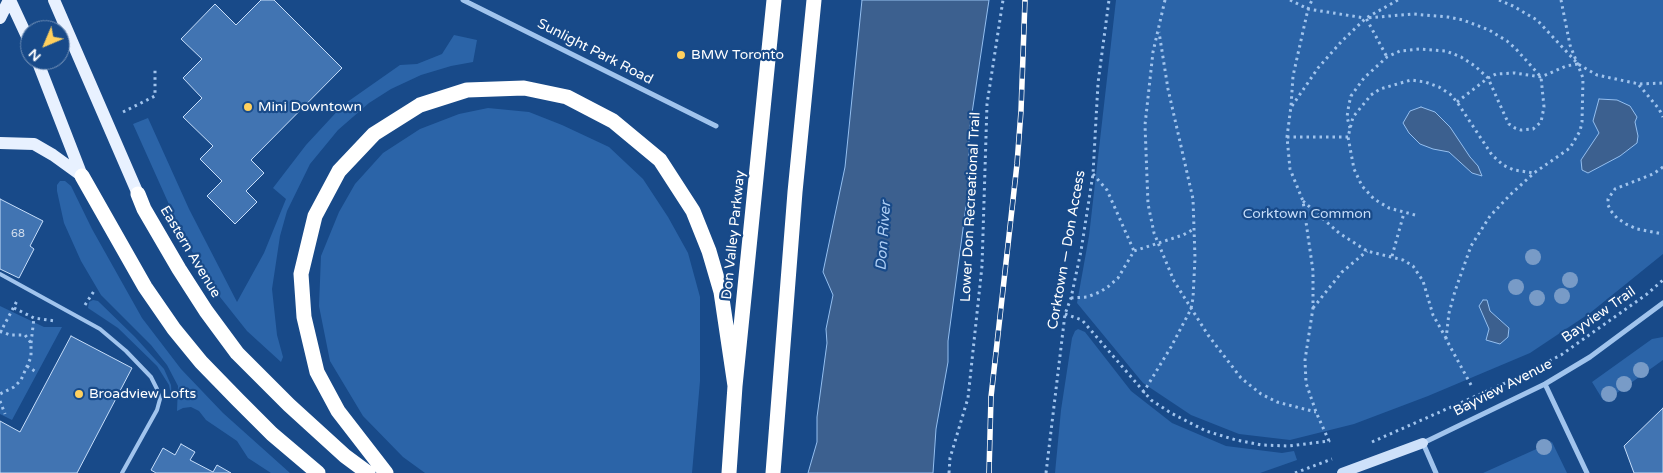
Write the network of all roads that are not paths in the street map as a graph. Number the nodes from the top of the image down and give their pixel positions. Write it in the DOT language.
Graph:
graph roads {
  1 [pos="10,0"];
  2 [pos="54,0"];
  3 [pos="463,0"];
  4 [pos="774,0"];
  5 [pos="814,0"];
  6 [pos="0,18"];
  7 [pos="20,22"];
  8 [pos="41,70"];
  9 [pos="716,126"];
  10 [pos="0,143"];
  11 [pos="82,176"];
  12 [pos="138,194"];
  13 [pos="0,274"];
  14 [pos="1663,303"];
  15 [pos="1545,384"];
  16 [pos="735,386"];
  17 [pos="1423,443"];
  18 [pos="123,471"];
  19 [pos="130,473"];
  20 [pos="318,473"];
  21 [pos="368,473"];
  22 [pos="386,473"];
  23 [pos="729,473"];
  24 [pos="773,473"];
  25 [pos="1342,473"];
  26 [pos="1436,473"];
  27 [pos="1587,473"];
  1 -- 6 [label="main road"];
  1 -- 7 [label="main road"];
  2 -- 12 [label="main road, Eastern Avenue"];
  3 -- 9 [label="street, Sunlight Park Road"];
  4 -- 16 [label="highway, Don Valley Parkway"];
  5 -- 24 [label="highway"];
  8 -- 11 [label="main road"];
  10 -- 11 [label="main road"];
  11 -- 20 [label="highway"];
  12 -- 21 [label="highway, Eastern Avenue"];
  13 -- 18 [label="lane"];
  14 -- 15 [label="street, Bayview Avenue"];
  15 -- 17 [label="street, Bayview Avenue"];
  15 -- 27 [label="street"];
  16 -- 22 [label="highway"];
  16 -- 23 [label="highway, Don Valley Parkway"];
  17 -- 25 [label="main road, Bayview Avenue"];
  17 -- 26 [label="street"];
  18 -- 19 [label="lane"];
}
